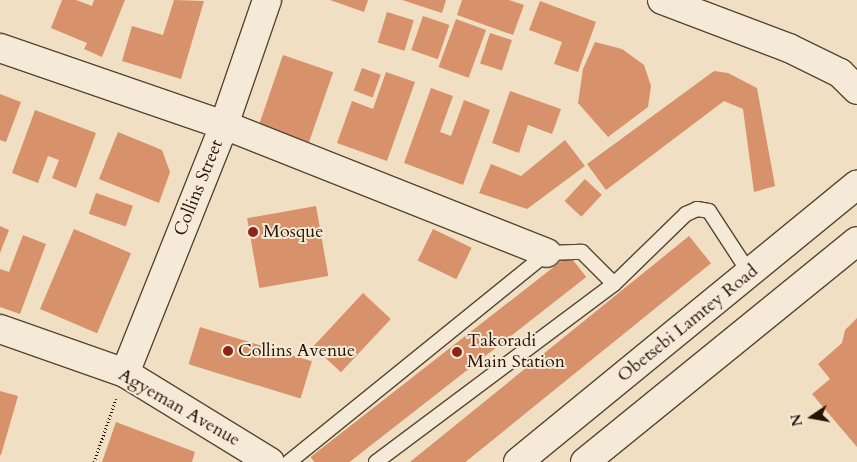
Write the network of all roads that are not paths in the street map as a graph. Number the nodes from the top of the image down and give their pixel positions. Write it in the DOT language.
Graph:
graph roads {
  1 [pos="267,0"];
  2 [pos="662,0"];
  3 [pos="0,48"];
  4 [pos="857,90"];
  5 [pos="224,125"];
  6 [pos="857,185"];
  7 [pos="857,242"];
  8 [pos="547,252"];
  9 [pos="750,274"];
  10 [pos="614,284"];
  11 [pos="0,329"];
  12 [pos="126,373"];
  13 [pos="270,462"];
  14 [pos="289,462"];
  15 [pos="376,462"];
  16 [pos="518,462"];
  17 [pos="585,462"];
  1 -- 5 [label="street, Collins Street"];
  2 -- 4 [label="street"];
  3 -- 5 [label="street"];
  5 -- 8 [label="street"];
  5 -- 12 [label="street, Collins Street"];
  6 -- 9 [label="street, Obetsebi Lamtey Road"];
  7 -- 17 [label="street"];
  8 -- 10 [label="lane"];
  8 -- 14 [label="lane"];
  9 -- 10 [label="lane"];
  9 -- 16 [label="street, Obetsebi Lamtey Road"];
  10 -- 15 [label="lane"];
  11 -- 12 [label="street, Agyeman Avenue"];
  12 -- 13 [label="street, Agyeman Avenue"];
}
